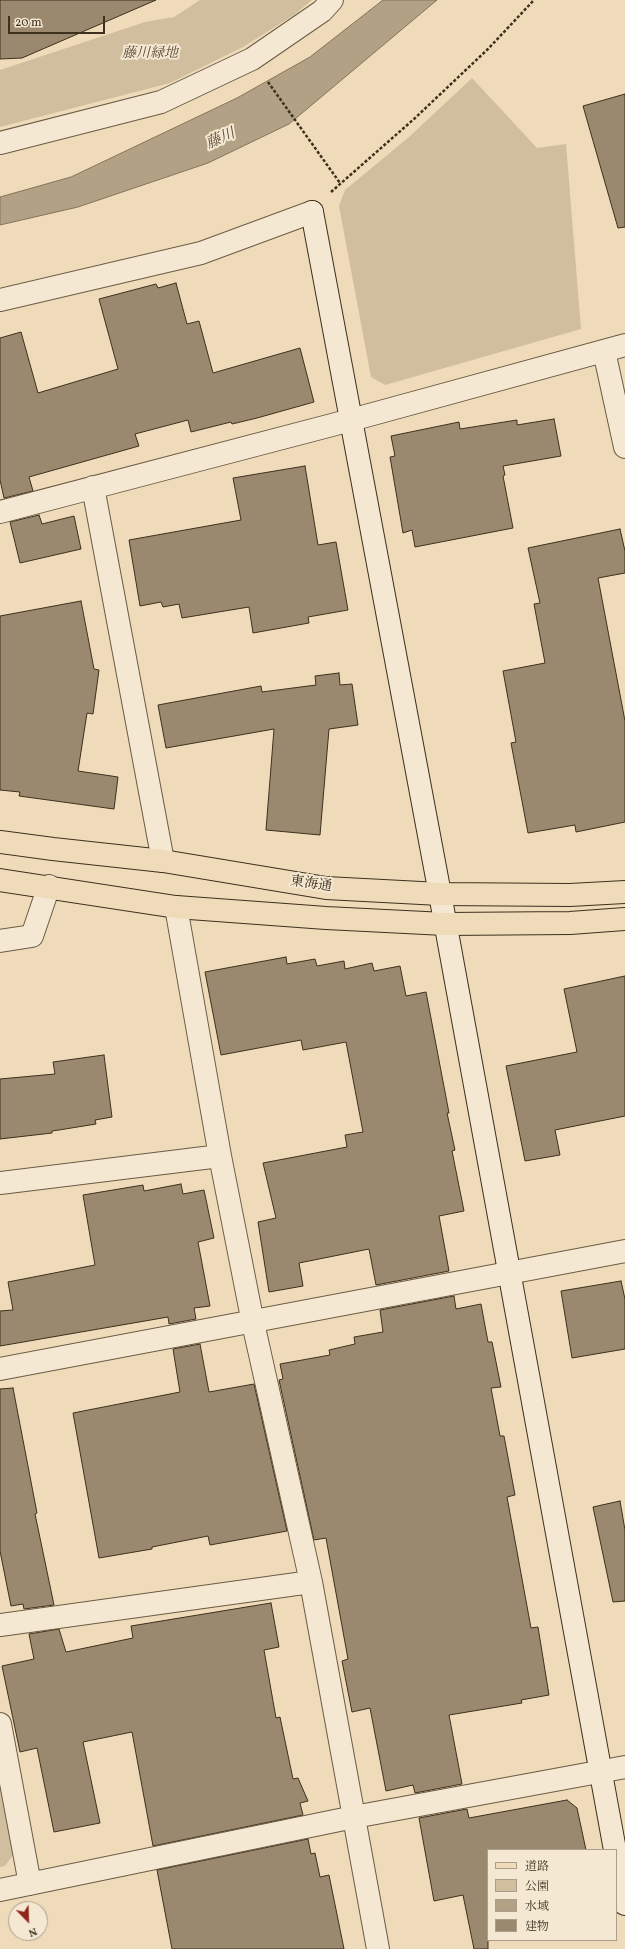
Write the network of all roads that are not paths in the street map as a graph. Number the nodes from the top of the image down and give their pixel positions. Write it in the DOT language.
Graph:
graph roads {
  1 [pos="332,0"];
  2 [pos="0,143"];
  3 [pos="0,300"];
  4 [pos="625,345"];
  5 [pos="604,351"];
  6 [pos="351,420"];
  7 [pos="625,447"];
  8 [pos="93,487"];
  9 [pos="0,512"];
  10 [pos="0,842"];
  11 [pos="163,861"];
  12 [pos="0,880"];
  13 [pos="49,886"];
  14 [pos="625,892"];
  15 [pos="440,894"];
  16 [pos="176,907"];
  17 [pos="625,919"];
  18 [pos="445,924"];
  19 [pos="0,941"];
  20 [pos="220,1156"];
  21 [pos="0,1182"];
  22 [pos="625,1251"];
  23 [pos="509,1273"];
  24 [pos="253,1323"];
  25 [pos="0,1369"];
  26 [pos="311,1582"];
  27 [pos="0,1625"];
  28 [pos="0,1724"];
  29 [pos="625,1767"];
  30 [pos="600,1771"];
  31 [pos="354,1817"];
  32 [pos="615,1849"];
  33 [pos="617,1860"];
  34 [pos="30,1884"];
  35 [pos="0,1890"];
  36 [pos="625,1904"];
  37 [pos="378,1949"];
  1 -- 2 [label="street"];
  3 -- 6 [label="street"];
  4 -- 5 [label="street"];
  5 -- 6 [label="street"];
  5 -- 7 [label="street"];
  6 -- 8 [label="street"];
  6 -- 15 [label="street"];
  8 -- 9 [label="street"];
  8 -- 11 [label="street"];
  10 -- 11 [label="main road, 東海通"];
  11 -- 15 [label="main road, 東海通"];
  12 -- 13 [label="main road"];
  13 -- 16 [label="main road"];
  13 -- 19 [label="street"];
  14 -- 15 [label="main road, 東海通"];
  15 -- 18 [label="street"];
  16 -- 18 [label="main road"];
  16 -- 20 [label="street"];
  17 -- 18 [label="main road"];
  18 -- 23 [label="street"];
  20 -- 21 [label="street"];
  20 -- 24 [label="street"];
  22 -- 23 [label="street"];
  23 -- 24 [label="street"];
  23 -- 30 [label="street"];
  24 -- 25 [label="street"];
  24 -- 26 [label="street"];
  26 -- 27 [label="street"];
  26 -- 31 [label="street"];
  28 -- 34 [label="street"];
  29 -- 30 [label="street"];
  30 -- 31 [label="street"];
  30 -- 32 [label="street"];
  31 -- 34 [label="street"];
  31 -- 37 [label="street"];
  33 -- 36 [label="street"];
  34 -- 35 [label="street"];
}
